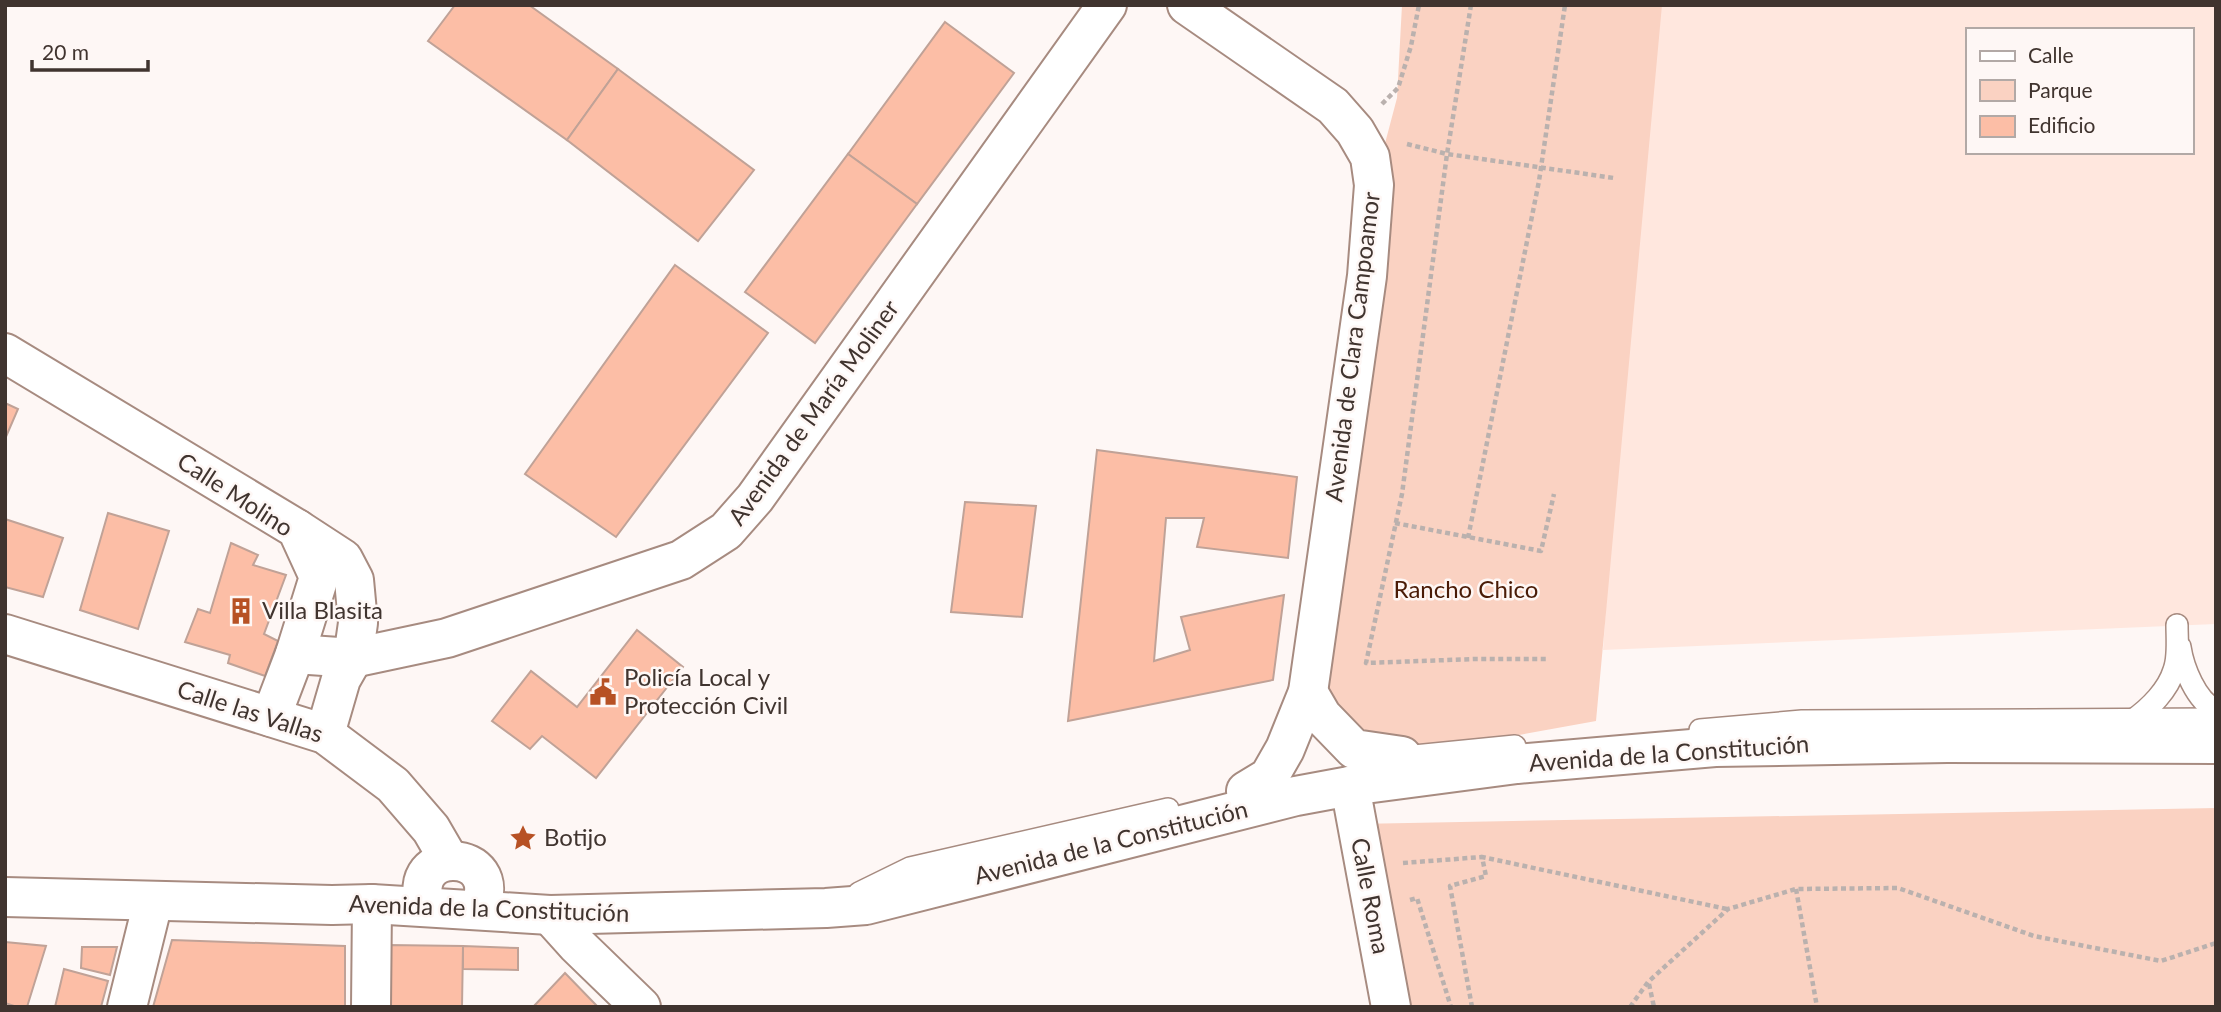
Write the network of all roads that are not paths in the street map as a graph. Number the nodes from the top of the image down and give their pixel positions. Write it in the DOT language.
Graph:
graph roads {
  1 [pos="1107,5"];
  2 [pos="1187,5"];
  3 [pos="5,354"];
  4 [pos="297,529"];
  5 [pos="5,634"];
  6 [pos="295,654"];
  7 [pos="353,658"];
  8 [pos="1308,692"];
  9 [pos="2216,710"];
  10 [pos="271,717"];
  11 [pos="2216,719"];
  12 [pos="2133,720"];
  13 [pos="325,734"];
  14 [pos="2216,744"];
  15 [pos="1402,756"];
  16 [pos="1350,786"];
  17 [pos="1246,791"];
  18 [pos="449,860"];
  19 [pos="5,897"];
  20 [pos="153,902"];
  21 [pos="372,904"];
  22 [pos="426,907"];
  23 [pos="826,908"];
  24 [pos="479,909"];
  25 [pos="550,915"];
  26 [pos="127,1007"];
  27 [pos="371,1007"];
  28 [pos="640,1007"];
  29 [pos="1391,1007"];
  1 -- 7 [label="street, Avenida de María Moliner"];
  2 -- 8 [label="street, Avenida de Clara Campoamor"];
  3 -- 4 [label="street, Calle Molino"];
  4 -- 6 [label="street, Calle Molino"];
  4 -- 7 [label="street"];
  5 -- 10 [label="street, Calle las Vallas"];
  6 -- 7 [label="street, Avenida de María Moliner"];
  6 -- 10 [label="street, Calle Molino"];
  7 -- 13 [label="street"];
  8 -- 15 [label="street"];
  8 -- 17 [label="street, Avenida de Clara Campoamor"];
  9 -- 12 [label="lane"];
  10 -- 13 [label="street, Calle las Vallas"];
  11 -- 12 [label="lane"];
  12 -- 15 [label="lane"];
  13 -- 18 [label="street, Calle las Vallas"];
  14 -- 16 [label="street, Avenida de la Constitución"];
  15 -- 17 [label="lane"];
  16 -- 23 [label="street, Avenida de la Constitución"];
  16 -- 29 [label="street, Calle Roma"];
  17 -- 23 [label="lane"];
  18 -- 22 [label="street"];
  18 -- 24 [label="street"];
  19 -- 20 [label="street, Avenida de la Constitución"];
  20 -- 21 [label="street, Avenida de la Constitución"];
  20 -- 26 [label="street"];
  21 -- 22 [label="street, Avenida de la Constitución"];
  21 -- 27 [label="street"];
  22 -- 24 [label="street, Avenida de la Constitución"];
  23 -- 25 [label="street, Avenida de la Constitución"];
  24 -- 25 [label="street, Avenida de la Constitución"];
  25 -- 28 [label="street"];
}
